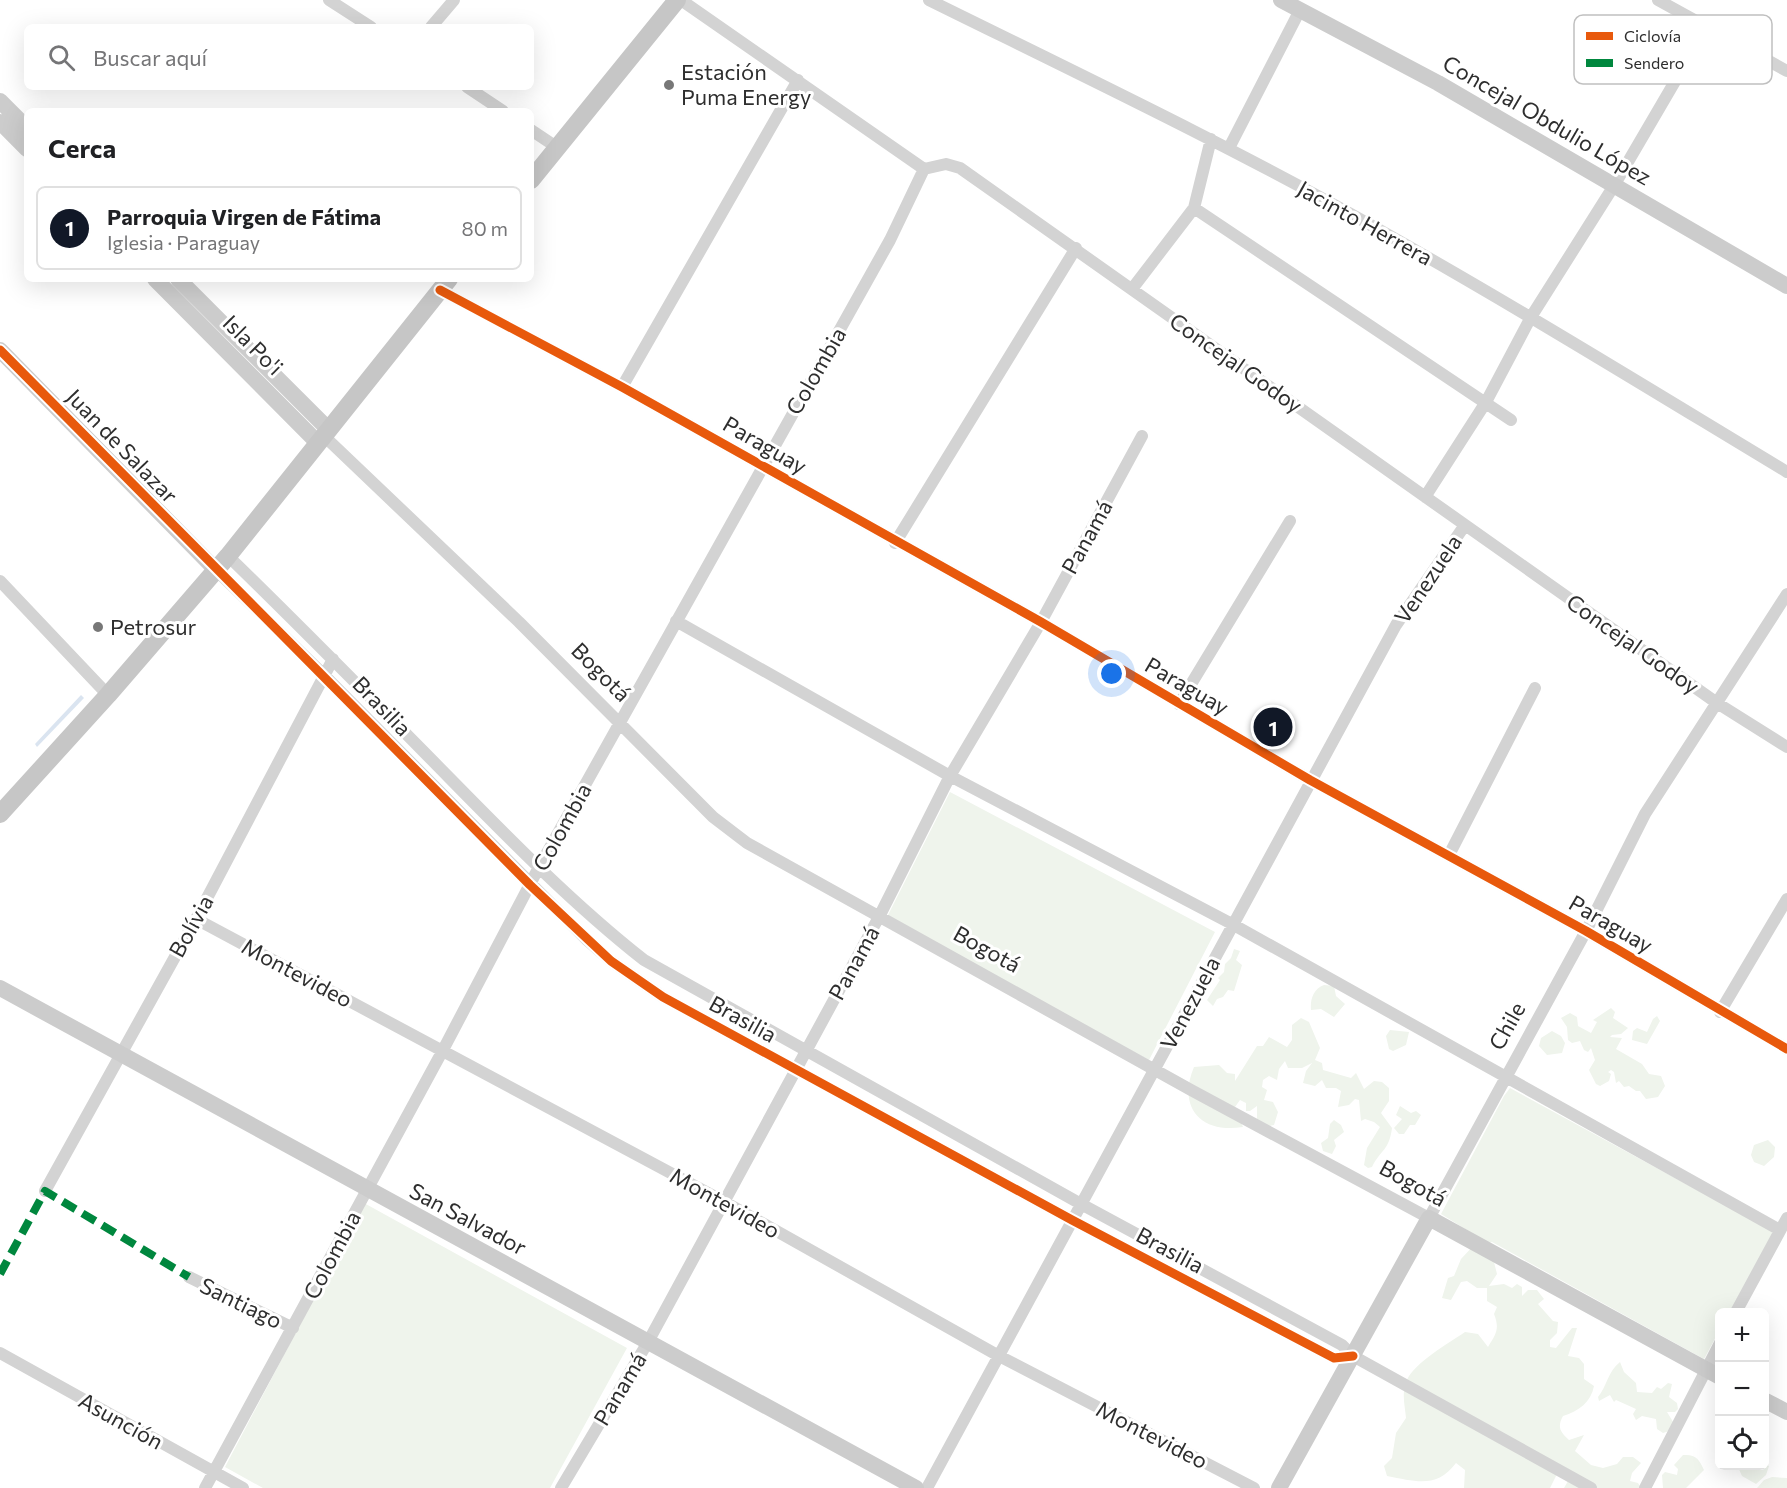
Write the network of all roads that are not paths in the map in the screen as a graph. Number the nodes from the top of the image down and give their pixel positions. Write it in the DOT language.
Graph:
graph roads {
  1 [pos="329,0"];
  2 [pos="454,0"];
  3 [pos="679,0"];
  4 [pos="929,0"];
  5 [pos="1281,0"];
  6 [pos="1658,0"];
  7 [pos="1300,10"];
  8 [pos="1688,15"];
  9 [pos="366,24"];
  10 [pos="433,24"];
  11 [pos="1772,62"];
  12 [pos="1787,71"];
  13 [pos="798,80"];
  14 [pos="1673,84"];
  15 [pos="472,90"];
  16 [pos="0,101"];
  17 [pos="498,108"];
  18 [pos="0,122"];
  19 [pos="24,125"];
  20 [pos="534,132"];
  21 [pos="1211,139"];
  22 [pos="24,146"];
  23 [pos="558,148"];
  24 [pos="1229,148"];
  25 [pos="924,169"];
  26 [pos="534,176"];
  27 [pos="1615,184"];
  28 [pos="1194,208"];
  29 [pos="1076,248"];
  30 [pos="158,282"];
  31 [pos="181,282"];
  32 [pos="445,285"];
  33 [pos="1787,286"];
  34 [pos="1132,289"];
  35 [pos="1531,317"];
  36 [pos="0,350"];
  37 [pos="622,387"];
  38 [pos="1486,402"];
  39 [pos="1511,420"];
  40 [pos="1142,436"];
  41 [pos="324,437"];
  42 [pos="762,466"];
  43 [pos="1787,472"];
  44 [pos="1425,497"];
  45 [pos="1290,521"];
  46 [pos="1465,525"];
  47 [pos="895,543"];
  48 [pos="228,556"];
  49 [pos="216,570"];
  50 [pos="0,581"];
  51 [pos="1787,594"];
  52 [pos="676,621"];
  53 [pos="1041,622"];
  54 [pos="333,659"];
  55 [pos="323,674"];
  56 [pos="1535,688"];
  57 [pos="108,695"];
  58 [pos="1717,703"];
  59 [pos="1179,704"];
  60 [pos="620,723"];
  61 [pos="1787,747"];
  62 [pos="950,776"];
  63 [pos="1310,780"];
  64 [pos="453,782"];
  65 [pos="441,794"];
  66 [pos="0,814"];
  67 [pos="1449,855"];
  68 [pos="538,869"];
  69 [pos="530,885"];
  70 [pos="1787,899"];
  71 [pos="880,915"];
  72 [pos="196,920"];
  73 [pos="1232,924"];
  74 [pos="1586,931"];
  75 [pos="0,988"];
  76 [pos="1720,1012"];
  77 [pos="1787,1049"];
  78 [pos="443,1050"];
  79 [pos="805,1051"];
  80 [pos="120,1052"];
  81 [pos="1155,1068"];
  82 [pos="794,1070"];
  83 [pos="1505,1075"];
  84 [pos="949,1130"];
  85 [pos="939,1148"];
  86 [pos="367,1190"];
  87 [pos="45,1191"];
  88 [pos="723,1201"];
  89 [pos="1081,1204"];
  90 [pos="1429,1218"];
  91 [pos="1787,1218"];
  92 [pos="1071,1220"];
  93 [pos="1780,1230"];
  94 [pos="189,1278"];
  95 [pos="1220,1279"];
  96 [pos="1212,1294"];
  97 [pos="1738,1308"];
  98 [pos="1295,1319"];
  99 [pos="293,1328"];
  100 [pos="1287,1333"];
  101 [pos="648,1342"];
  102 [pos="0,1353"];
  103 [pos="999,1356"];
  104 [pos="1353,1356"];
  105 [pos="1712,1373"];
  106 [pos="1769,1403"];
  107 [pos="1787,1412"];
  108 [pos="213,1473"];
  109 [pos="565,1486"];
  110 [pos="205,1488"];
  111 [pos="243,1488"];
  112 [pos="916,1488"];
  113 [pos="927,1488"];
  114 [pos="1254,1488"];
  115 [pos="1279,1488"];
  116 [pos="1591,1488"];
  117 [pos="1645,1488"];
  1 -- 9 [label="street"];
  2 -- 10 [label="street"];
  3 -- 13 [label="street"];
  3 -- 23 [label="main road"];
  4 -- 21 [label="street, Jacinto Herrera"];
  5 -- 7 [label="street, Concejal Obdulio López"];
  6 -- 8 [label="street"];
  7 -- 24 [label="street"];
  7 -- 27 [label="street, Concejal Obdulio López"];
  11 -- 12 [label="street"];
  13 -- 25 [label="street"];
  13 -- 37 [label="street"];
  14 -- 27 [label="street"];
  15 -- 17 [label="street"];
  16 -- 19 [label="street"];
  18 -- 22 [label="street"];
  20 -- 23 [label="street"];
  21 -- 24 [label="street, Jacinto Herrera"];
  21 -- 28 [label="street"];
  23 -- 26 [label="main road"];
  24 -- 35 [label="street, Jacinto Herrera"];
  25 -- 29 [label="street, Concejal Godoy"];
  25 -- 42 [label="street, Colombia"];
  27 -- 33 [label="street, Concejal Obdulio López"];
  27 -- 35 [label="street"];
  28 -- 34 [label="street"];
  28 -- 38 [label="street"];
  29 -- 34 [label="street, Concejal Godoy"];
  29 -- 47 [label="street"];
  30 -- 41 [label="street, Isla Po'i"];
  31 -- 41 [label="street, Isla Po'i"];
  32 -- 37 [label="street, Paraguay"];
  32 -- 41 [label="main road"];
  34 -- 44 [label="street, Concejal Godoy"];
  35 -- 38 [label="street"];
  35 -- 43 [label="street, Jacinto Herrera"];
  36 -- 49 [label="street, Juan de Salazar"];
  37 -- 42 [label="street, Paraguay"];
  38 -- 39 [label="street"];
  38 -- 44 [label="street"];
  40 -- 53 [label="street, Panamá"];
  41 -- 48 [label="main road"];
  41 -- 60 [label="street, Bogotá"];
  42 -- 47 [label="street, Paraguay"];
  42 -- 52 [label="street, Colombia"];
  44 -- 46 [label="street, Concejal Godoy"];
  45 -- 59 [label="street"];
  46 -- 58 [label="street, Concejal Godoy"];
  46 -- 63 [label="street, Venezuela"];
  47 -- 53 [label="street, Paraguay"];
  48 -- 49 [label="main road"];
  48 -- 54 [label="street, Brasilia"];
  49 -- 55 [label="street, Brasilia"];
  49 -- 57 [label="main road"];
  50 -- 57 [label="street"];
  51 -- 58 [label="street, Chile"];
  52 -- 60 [label="street, Colombia"];
  52 -- 62 [label="street"];
  53 -- 59 [label="street, Paraguay"];
  53 -- 62 [label="street, Panamá"];
  54 -- 55 [label="street, Bolívia"];
  54 -- 64 [label="street, Brasilia"];
  55 -- 65 [label="street, Brasilia"];
  55 -- 72 [label="street, Bolívia"];
  56 -- 67 [label="street"];
  57 -- 66 [label="main road"];
  58 -- 61 [label="street, Concejal Godoy"];
  58 -- 74 [label="street, Chile"];
  59 -- 63 [label="street, Paraguay"];
  60 -- 68 [label="street, Colombia"];
  60 -- 71 [label="street, Bogotá"];
  62 -- 71 [label="street, Panamá"];
  62 -- 73 [label="street"];
  63 -- 67 [label="street, Paraguay"];
  63 -- 73 [label="street, Venezuela"];
  64 -- 65 [label="street"];
  64 -- 68 [label="street, Brasilia"];
  65 -- 69 [label="street, Brasilia"];
  67 -- 74 [label="street, Paraguay"];
  68 -- 69 [label="street, Colombia"];
  68 -- 79 [label="street, Brasilia"];
  69 -- 78 [label="street, Colombia"];
  69 -- 82 [label="street, Brasilia"];
  70 -- 76 [label="street"];
  71 -- 79 [label="street, Panamá"];
  71 -- 81 [label="street, Bogotá"];
  72 -- 78 [label="street, Montevideo"];
  72 -- 80 [label="street, Bolívia"];
  73 -- 81 [label="street, Venezuela"];
  73 -- 83 [label="street"];
  74 -- 76 [label="street, Paraguay"];
  74 -- 83 [label="street, Chile"];
  75 -- 80 [label="street, San Salvador"];
  76 -- 77 [label="street, Paraguay"];
  78 -- 86 [label="street, Colombia"];
  78 -- 88 [label="street, Montevideo"];
  79 -- 82 [label="street, Panamá"];
  79 -- 84 [label="street, Brasilia"];
  80 -- 86 [label="street, San Salvador"];
  80 -- 87 [label="street, Bolívia"];
  81 -- 89 [label="street, Venezuela"];
  81 -- 90 [label="street, Bogotá"];
  82 -- 85 [label="street, Brasilia"];
  82 -- 88 [label="street, Panamá"];
  83 -- 90 [label="street, Chile"];
  83 -- 93 [label="street"];
  84 -- 85 [label="street"];
  84 -- 89 [label="street, Brasilia"];
  85 -- 92 [label="street, Brasilia"];
  86 -- 99 [label="street, Colombia"];
  86 -- 101 [label="street, San Salvador"];
  88 -- 101 [label="street, Panamá"];
  88 -- 103 [label="street, Montevideo"];
  89 -- 92 [label="street, Venezuela"];
  89 -- 95 [label="street, Brasilia"];
  90 -- 104 [label="street, Chile"];
  90 -- 105 [label="street, Bogotá"];
  91 -- 93 [label="street"];
  92 -- 96 [label="street, Brasilia"];
  92 -- 103 [label="street, Venezuela"];
  93 -- 97 [label="street"];
  94 -- 99 [label="street, Santiago"];
  95 -- 96 [label="street"];
  95 -- 98 [label="street, Brasilia"];
  96 -- 100 [label="street, Brasilia"];
  98 -- 100 [label="street"];
  98 -- 104 [label="street, Brasilia"];
  99 -- 108 [label="street, Colombia"];
  100 -- 104 [label="street, Brasilia"];
  101 -- 109 [label="street, Panamá"];
  101 -- 112 [label="street, San Salvador"];
  102 -- 108 [label="street, Asunción"];
  103 -- 113 [label="street, Venezuela"];
  103 -- 114 [label="street, Montevideo"];
  104 -- 115 [label="street, Chile"];
  104 -- 116 [label="street, Brasilia"];
  105 -- 117 [label="street"];
  106 -- 107 [label="street"];
  108 -- 110 [label="street, Colombia"];
  108 -- 111 [label="street, Asunción"];
}
